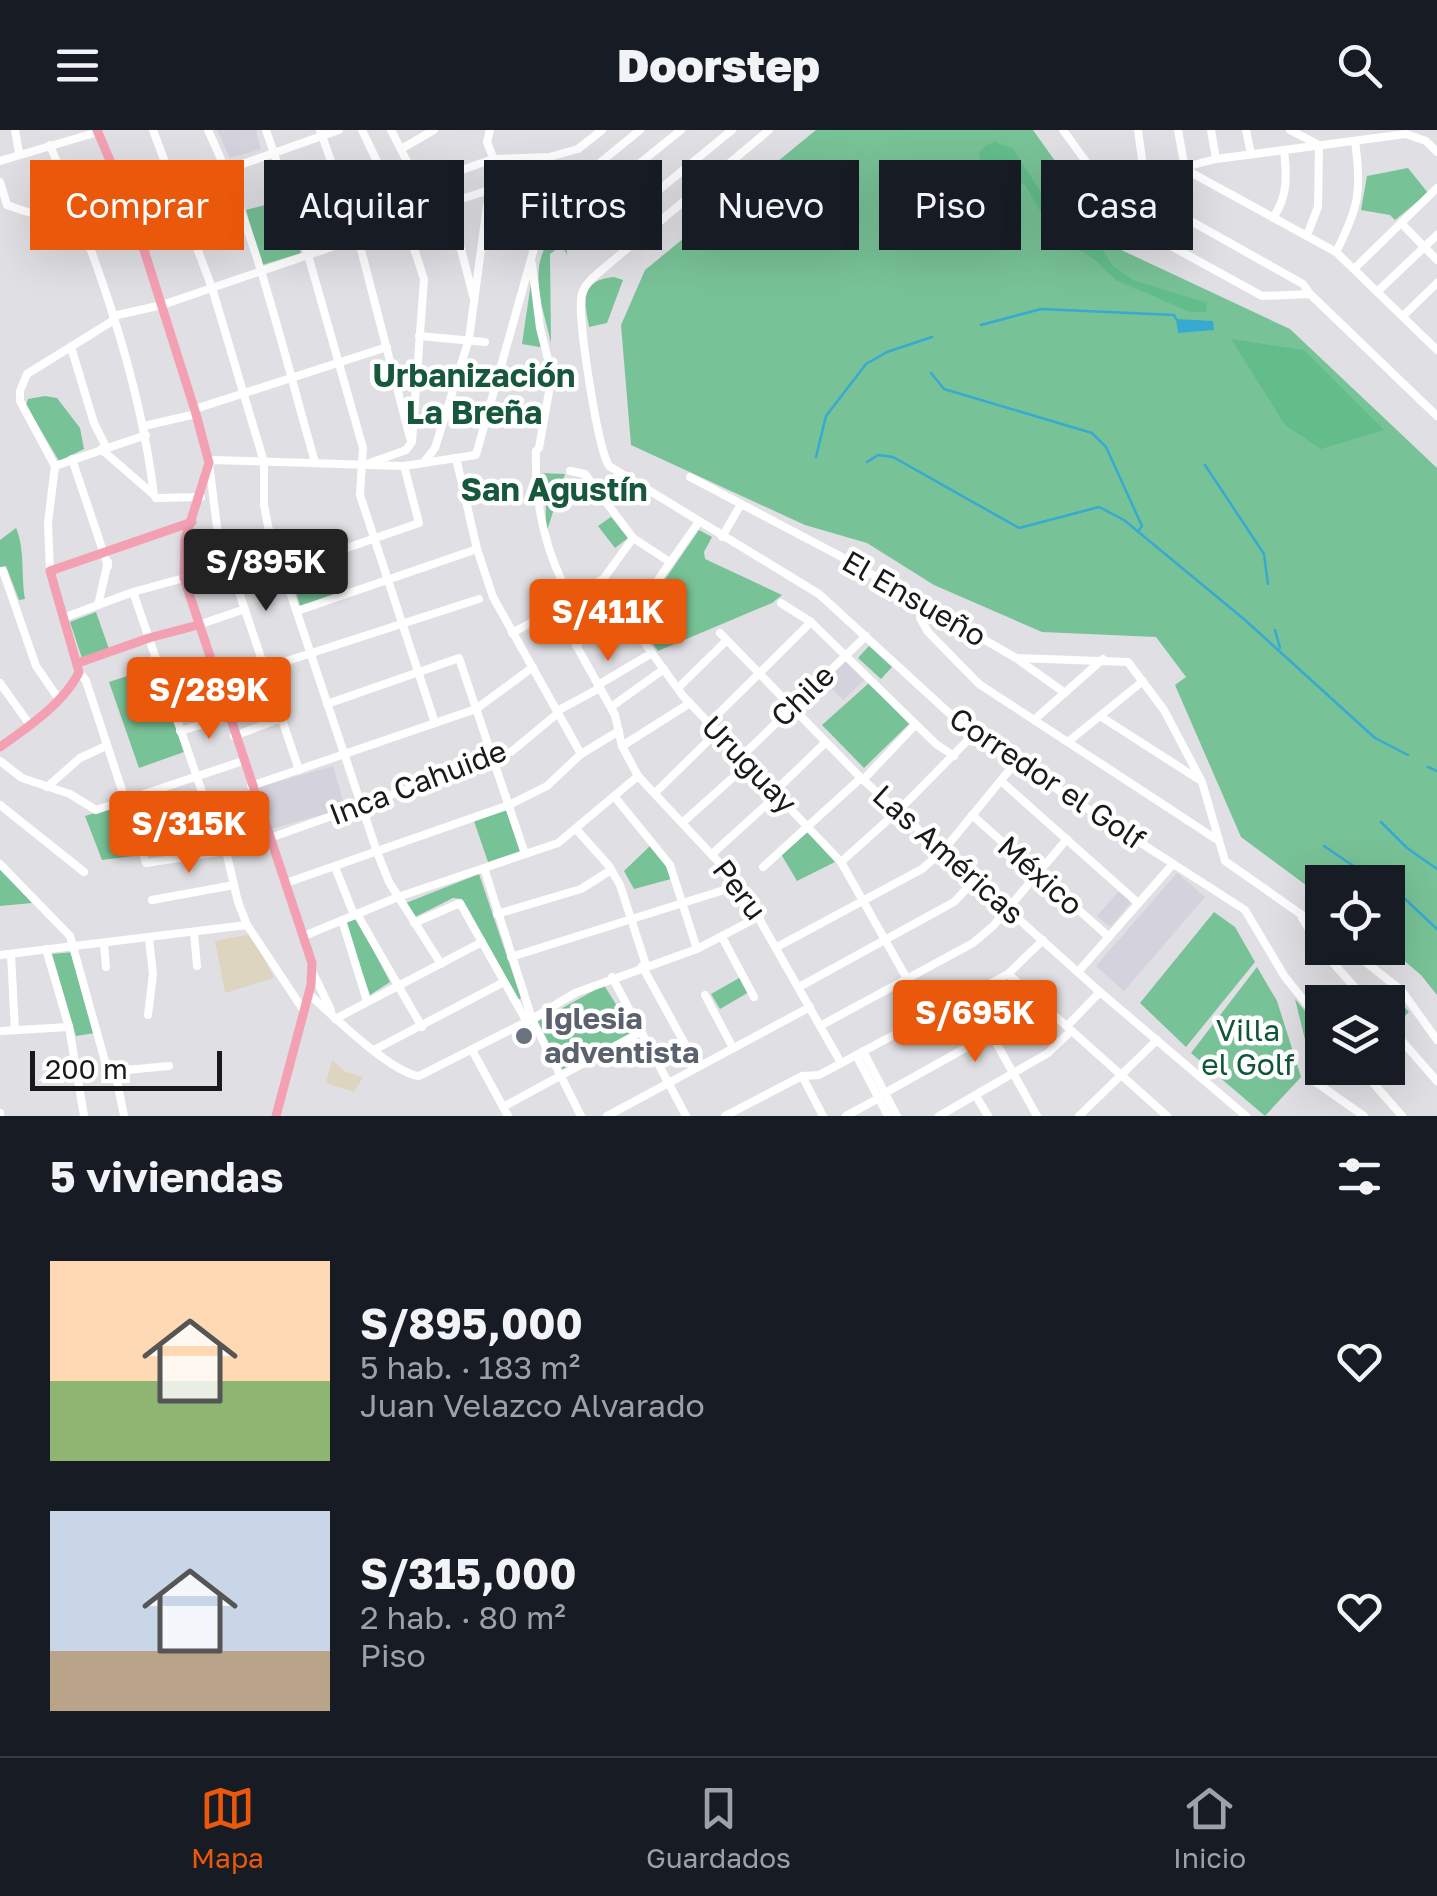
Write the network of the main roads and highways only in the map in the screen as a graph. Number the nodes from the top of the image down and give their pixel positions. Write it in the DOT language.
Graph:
graph roads {
  1 [pos="98,131"];
  2 [pos="192,522"];
  3 [pos="198,624"];
  4 [pos="79,668"];
  5 [pos="0,747"];
  6 [pos="276,1116"];
  1 -- 2 [label="main road"];
  2 -- 3 [label="main road"];
  2 -- 4 [label="main road"];
  3 -- 4 [label="main road"];
  3 -- 6 [label="main road"];
  4 -- 5 [label="main road"];
}
